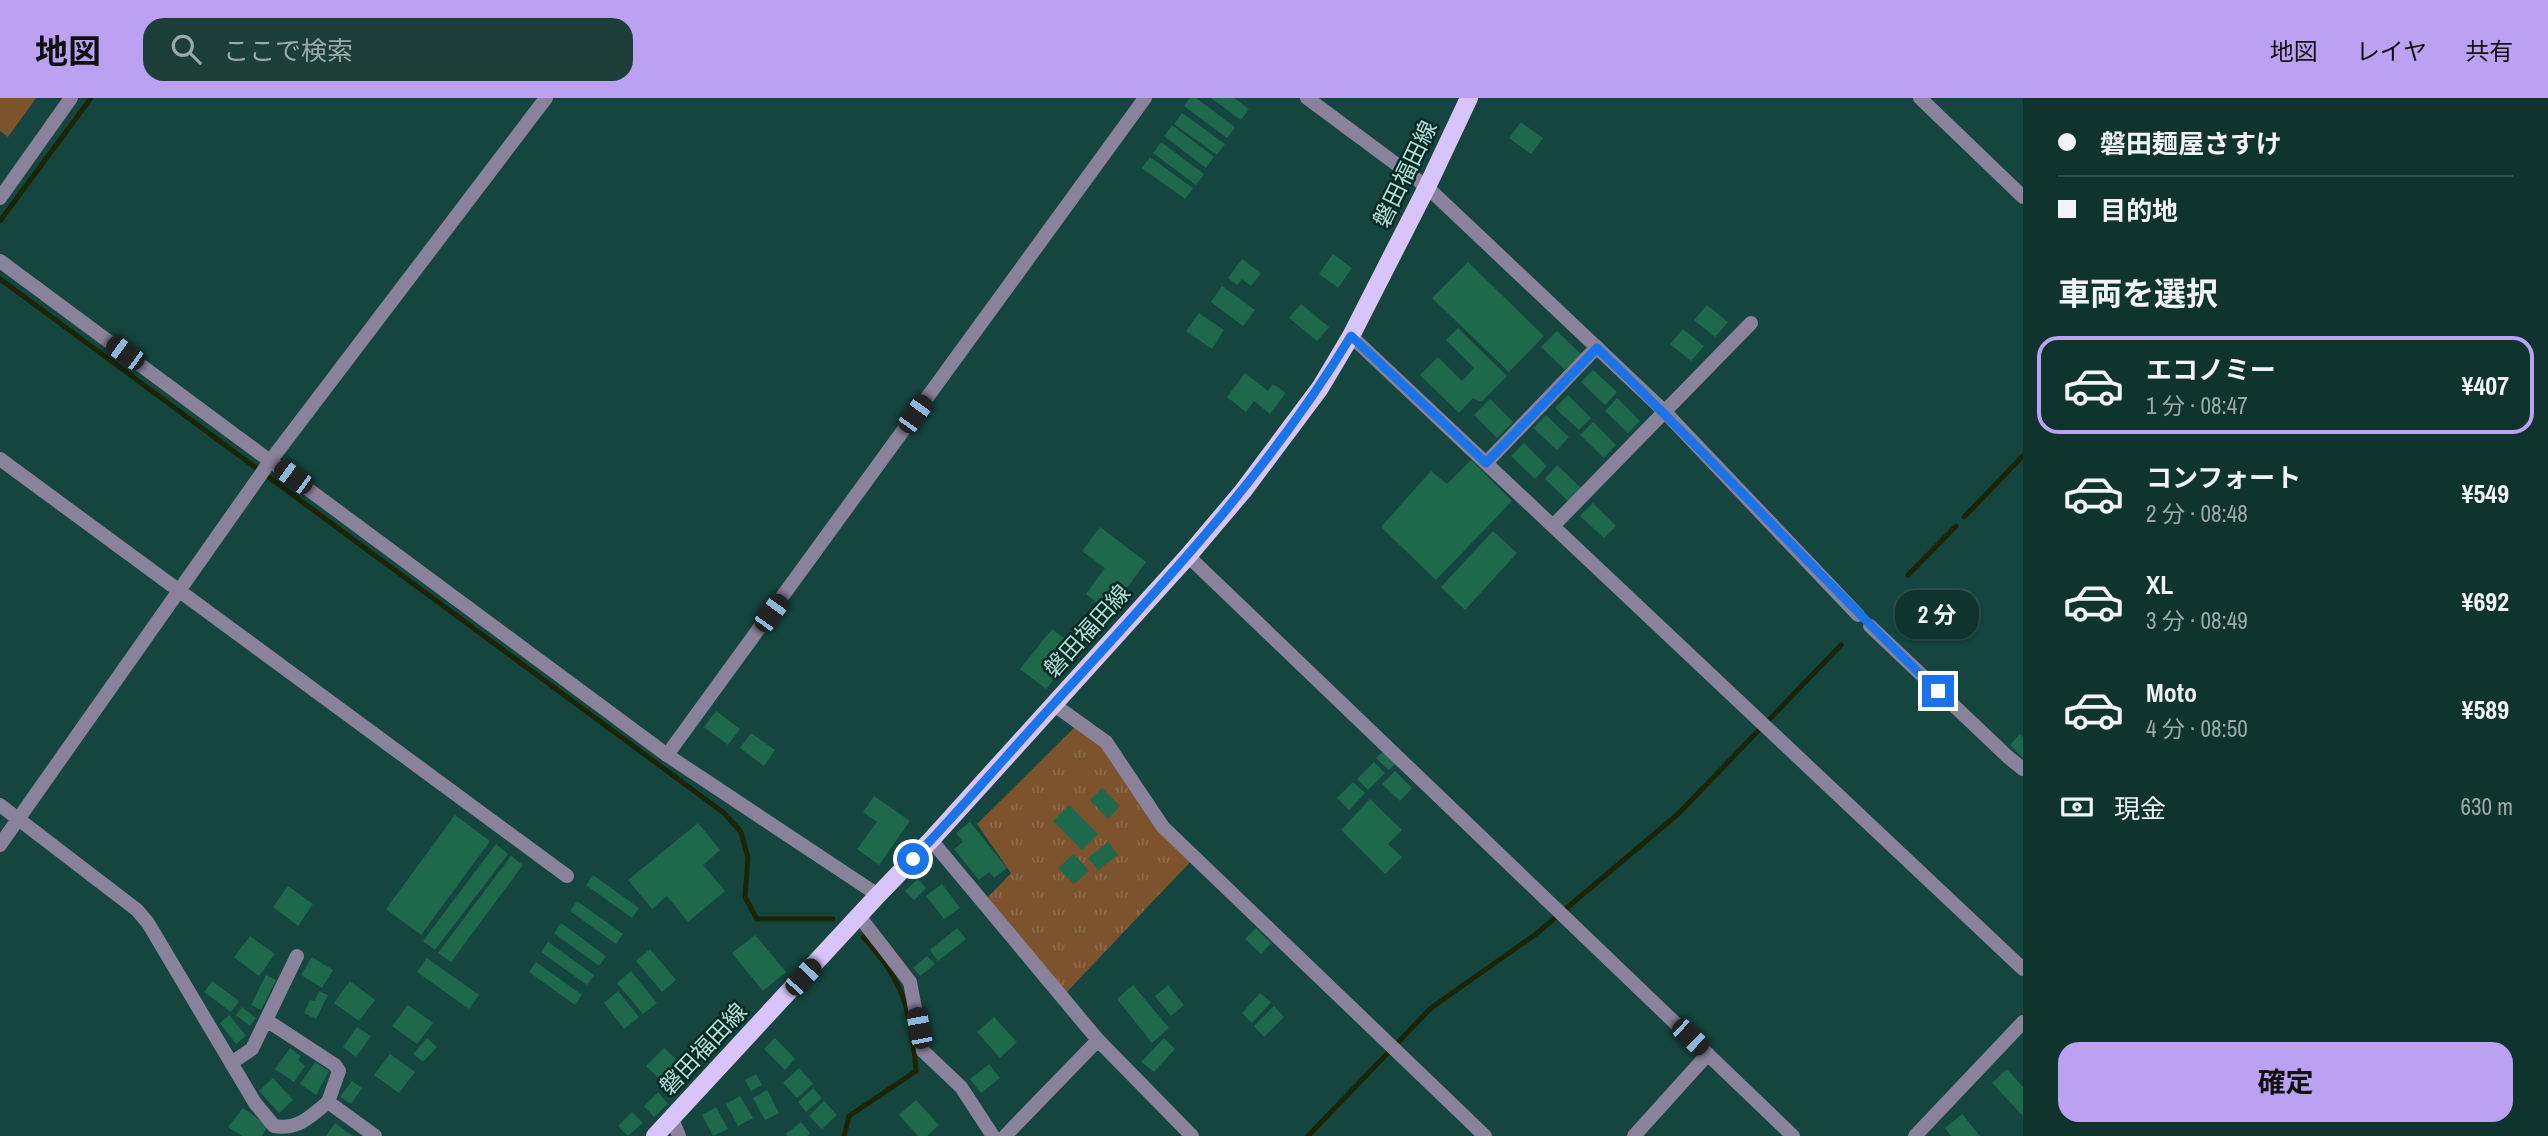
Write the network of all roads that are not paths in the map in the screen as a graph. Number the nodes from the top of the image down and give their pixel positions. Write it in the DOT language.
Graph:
graph roads {
  1 [pos="71,98"];
  2 [pos="546,98"];
  3 [pos="1145,98"];
  4 [pos="1307,98"];
  5 [pos="1469,98"];
  6 [pos="1920,98"];
  7 [pos="1427,187"];
  8 [pos="2023,197"];
  9 [pos="0,198"];
  10 [pos="0,261"];
  11 [pos="1751,323"];
  12 [pos="1351,336"];
  13 [pos="1597,348"];
  14 [pos="1664,411"];
  15 [pos="0,459"];
  16 [pos="271,460"];
  17 [pos="1486,463"];
  18 [pos="1553,526"];
  19 [pos="1188,556"];
  20 [pos="179,591"];
  21 [pos="1053,704"];
  22 [pos="667,755"];
  23 [pos="2023,769"];
  24 [pos="0,805"];
  25 [pos="19,819"];
  26 [pos="931,841"];
  27 [pos="0,845"];
  28 [pos="567,876"];
  29 [pos="878,894"];
  30 [pos="859,916"];
  31 [pos="296,956"];
  32 [pos="2023,969"];
  33 [pos="266,1020"];
  34 [pos="2023,1021"];
  35 [pos="1098,1040"];
  36 [pos="1707,1054"];
  37 [pos="231,1063"];
  38 [pos="328,1102"];
  39 [pos="676,1127"];
  40 [pos="375,1136"];
  41 [pos="655,1136"];
  42 [pos="993,1136"];
  43 [pos="1005,1136"];
  44 [pos="1192,1136"];
  45 [pos="1485,1136"];
  46 [pos="1634,1136"];
  47 [pos="1793,1136"];
  48 [pos="1915,1136"];
  1 -- 9 [label="street"];
  2 -- 16 [label="street"];
  3 -- 22 [label="street"];
  4 -- 7 [label="street"];
  5 -- 7 [label="main road, 磐田福田線"];
  6 -- 8 [label="street"];
  7 -- 12 [label="main road, 磐田福田線"];
  7 -- 13 [label="street"];
  10 -- 16 [label="street"];
  11 -- 14 [label="street"];
  12 -- 17 [label="street"];
  12 -- 19 [label="main road, 磐田福田線"];
  13 -- 14 [label="street"];
  13 -- 17 [label="street"];
  14 -- 18 [label="street"];
  14 -- 23 [label="street"];
  15 -- 20 [label="street"];
  16 -- 20 [label="street"];
  16 -- 22 [label="street"];
  17 -- 18 [label="street"];
  18 -- 32 [label="street"];
  19 -- 21 [label="main road, 磐田福田線"];
  19 -- 36 [label="street"];
  20 -- 25 [label="street"];
  20 -- 28 [label="street"];
  21 -- 26 [label="main road, 磐田福田線"];
  21 -- 45 [label="street"];
  22 -- 29 [label="street"];
  24 -- 25 [label="street"];
  25 -- 27 [label="street"];
  25 -- 37 [label="street"];
  26 -- 29 [label="main road, 磐田福田線"];
  26 -- 35 [label="street"];
  29 -- 30 [label="main road, 磐田福田線"];
  30 -- 39 [label="main road, 磐田福田線"];
  30 -- 42 [label="street"];
  31 -- 33 [label="street"];
  33 -- 37 [label="street"];
  33 -- 38 [label="street"];
  34 -- 48 [label="street"];
  35 -- 43 [label="street"];
  35 -- 44 [label="street"];
  36 -- 46 [label="street"];
  36 -- 47 [label="street"];
  37 -- 38 [label="street"];
  38 -- 40 [label="street"];
  39 -- 41 [label="main road, 磐田福田線"];
}
